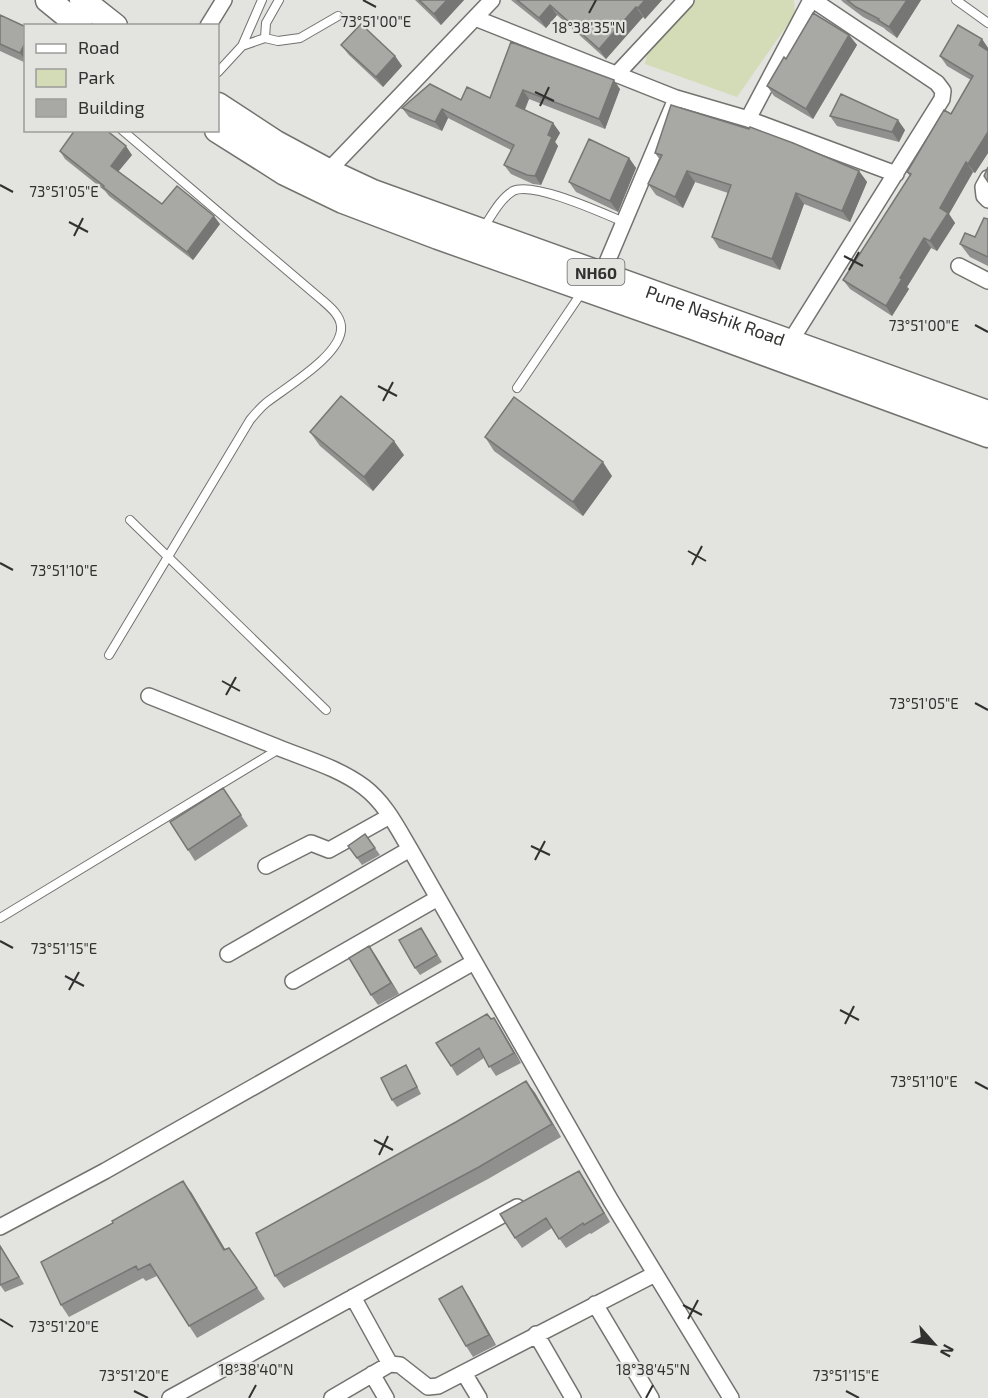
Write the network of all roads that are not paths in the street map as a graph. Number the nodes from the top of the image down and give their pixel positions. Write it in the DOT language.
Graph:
graph roads {
  1 [pos="48,0"];
  2 [pos="82,0"];
  3 [pos="224,0"];
  4 [pos="262,0"];
  5 [pos="279,0"];
  6 [pos="492,0"];
  7 [pos="686,0"];
  8 [pos="812,0"];
  9 [pos="956,0"];
  10 [pos="968,3"];
  11 [pos="338,16"];
  12 [pos="475,18"];
  13 [pos="988,23"];
  14 [pos="78,24"];
  15 [pos="112,24"];
  16 [pos="209,24"];
  17 [pos="265,38"];
  18 [pos="242,46"];
  19 [pos="219,71"];
  20 [pos="616,75"];
  21 [pos="676,98"];
  22 [pos="219,106"];
  23 [pos="748,119"];
  24 [pos="219,131"];
  25 [pos="124,132"];
  26 [pos="328,171"];
  27 [pos="896,174"];
  28 [pos="988,178"];
  29 [pos="988,200"];
  30 [pos="624,222"];
  31 [pos="481,231"];
  32 [pos="959,266"];
  33 [pos="988,281"];
  34 [pos="593,282"];
  35 [pos="790,342"];
  36 [pos="517,388"];
  37 [pos="988,413"];
  38 [pos="988,435"];
  39 [pos="130,520"];
  40 [pos="168,556"];
  41 [pos="109,655"];
  42 [pos="149,696"];
  43 [pos="326,710"];
  44 [pos="280,748"];
  45 [pos="390,816"];
  46 [pos="410,849"];
  47 [pos="266,866"];
  48 [pos="438,898"];
  49 [pos="0,918"];
  50 [pos="228,954"];
  51 [pos="474,962"];
  52 [pos="293,981"];
  53 [pos="529,1200"];
  54 [pos="0,1227"];
  55 [pos="655,1274"];
  56 [pos="353,1297"];
  57 [pos="595,1304"];
  58 [pos="536,1334"];
  59 [pos="390,1364"];
  60 [pos="464,1373"];
  61 [pos="372,1374"];
  62 [pos="170,1398"];
  63 [pos="332,1398"];
  64 [pos="386,1398"];
  65 [pos="479,1398"];
  66 [pos="573,1398"];
  67 [pos="651,1398"];
  68 [pos="731,1398"];
  1 -- 14 [label="highway"];
  2 -- 15 [label="highway"];
  3 -- 16 [label="street"];
  4 -- 18 [label="lane"];
  5 -- 17 [label="lane"];
  6 -- 12 [label="street"];
  7 -- 20 [label="street"];
  8 -- 23 [label="street"];
  8 -- 27 [label="street"];
  9 -- 10 [label="lane"];
  10 -- 13 [label="lane"];
  11 -- 17 [label="lane"];
  12 -- 20 [label="street"];
  12 -- 26 [label="street"];
  17 -- 18 [label="lane"];
  18 -- 19 [label="lane"];
  20 -- 21 [label="street"];
  21 -- 23 [label="street"];
  21 -- 30 [label="street"];
  22 -- 26 [label="highway, Pune Nashik Road / NH60"];
  23 -- 27 [label="street"];
  24 -- 34 [label="highway, Pune Nashik Road / NH60"];
  25 -- 40 [label="lane"];
  26 -- 31 [label="highway, Pune Nashik Road / NH60"];
  27 -- 35 [label="street"];
  28 -- 29 [label="street"];
  30 -- 31 [label="lane"];
  30 -- 34 [label="street"];
  31 -- 34 [label="highway, Pune Nashik Road / NH60"];
  32 -- 33 [label="street"];
  34 -- 35 [label="highway, Pune Nashik Road / NH60"];
  34 -- 36 [label="lane"];
  34 -- 38 [label="highway, Pune Nashik Road / NH60"];
  35 -- 37 [label="highway, Pune Nashik Road / NH60"];
  39 -- 40 [label="lane"];
  40 -- 41 [label="lane"];
  40 -- 43 [label="lane"];
  42 -- 44 [label="street"];
  44 -- 45 [label="street"];
  44 -- 49 [label="lane"];
  45 -- 46 [label="street"];
  45 -- 47 [label="street"];
  46 -- 48 [label="street"];
  46 -- 50 [label="street"];
  48 -- 51 [label="street"];
  48 -- 52 [label="street"];
  51 -- 54 [label="street"];
  51 -- 55 [label="street"];
  53 -- 56 [label="street"];
  55 -- 57 [label="street"];
  55 -- 68 [label="street"];
  56 -- 59 [label="street"];
  56 -- 62 [label="street"];
  57 -- 58 [label="street"];
  57 -- 67 [label="street"];
  58 -- 60 [label="street"];
  58 -- 66 [label="street"];
  59 -- 60 [label="street"];
  59 -- 61 [label="street"];
  60 -- 65 [label="street"];
  61 -- 63 [label="street"];
  61 -- 64 [label="street"];
}
